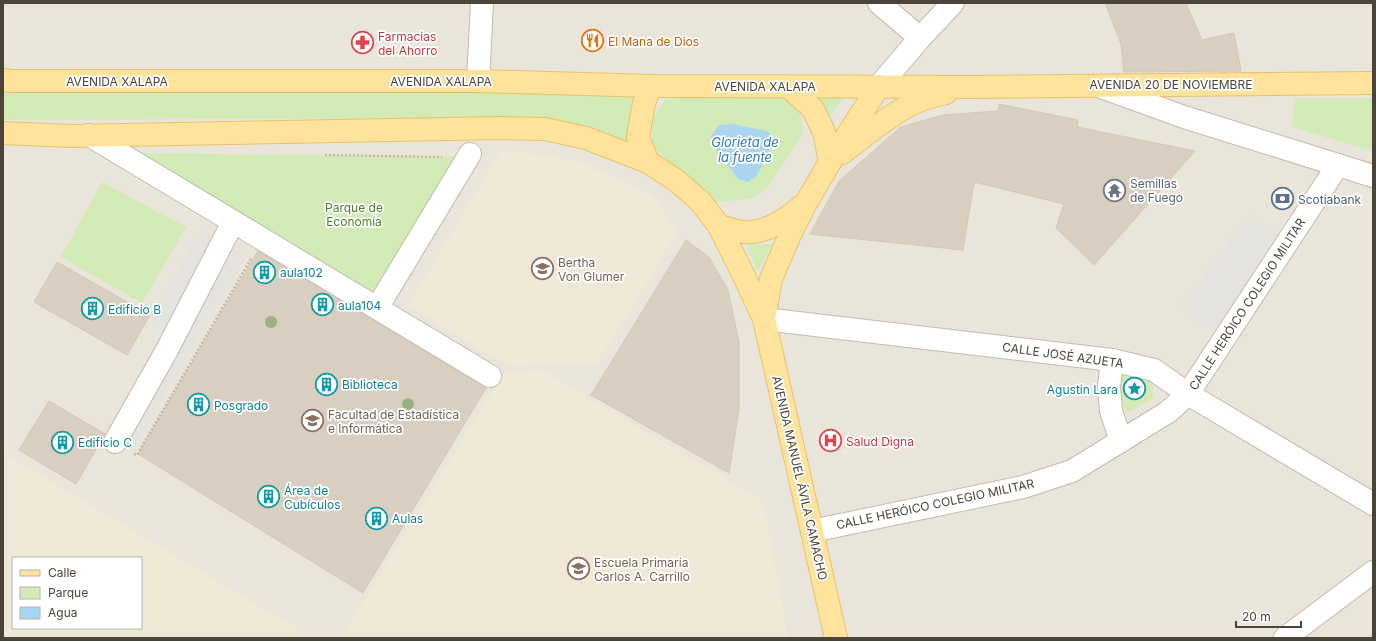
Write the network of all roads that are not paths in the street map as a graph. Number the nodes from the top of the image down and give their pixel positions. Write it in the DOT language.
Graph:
graph roads {
  1 [pos="482,3"];
  2 [pos="879,3"];
  3 [pos="953,3"];
  4 [pos="920,38"];
  5 [pos="3,80"];
  6 [pos="478,81"];
  7 [pos="1373,83"];
  8 [pos="1095,85"];
  9 [pos="651,86"];
  10 [pos="879,86"];
  11 [pos="789,87"];
  12 [pos="969,87"];
  13 [pos="3,133"];
  14 [pos="89,135"];
  15 [pos="460,156"];
  16 [pos="648,162"];
  17 [pos="830,162"];
  18 [pos="1338,165"];
  19 [pos="1373,176"];
  20 [pos="806,203"];
  21 [pos="233,222"];
  22 [pos="719,226"];
  23 [pos="377,308"];
  24 [pos="764,319"];
  25 [pos="1112,360"];
  26 [pos="490,376"];
  27 [pos="1188,394"];
  28 [pos="115,442"];
  29 [pos="1121,442"];
  30 [pos="1373,504"];
  31 [pos="812,531"];
  32 [pos="1373,572"];
  33 [pos="836,638"];
  34 [pos="1285,638"];
  1 -- 6 [label="street"];
  2 -- 4 [label="street"];
  3 -- 4 [label="street"];
  4 -- 10 [label="street"];
  5 -- 6 [label="main road, AVENIDA XALAPA"];
  6 -- 9 [label="main road, AVENIDA XALAPA"];
  7 -- 8 [label="main road, AVENIDA 20 DE NOVIEMBRE"];
  8 -- 12 [label="main road, AVENIDA 20 DE NOVIEMBRE"];
  8 -- 18 [label="street"];
  9 -- 11 [label="main road, AVENIDA XALAPA"];
  9 -- 16 [label="main road"];
  10 -- 11 [label="main road, AVENIDA XALAPA"];
  10 -- 12 [label="main road, AVENIDA 20 DE NOVIEMBRE"];
  10 -- 17 [label="main road, AVENIDA MANUEL ÁVILA CAMACHO"];
  11 -- 17 [label="main road"];
  12 -- 17 [label="main road, AVENIDA 20 DE NOVIEMBRE"];
  13 -- 14 [label="main road"];
  14 -- 16 [label="main road"];
  14 -- 21 [label="street"];
  15 -- 23 [label="street"];
  16 -- 22 [label="main road"];
  17 -- 20 [label="main road, AVENIDA MANUEL ÁVILA CAMACHO"];
  18 -- 19 [label="street"];
  18 -- 27 [label="street, CALLE HERÓICO COLEGIO MILITAR"];
  20 -- 22 [label="main road"];
  20 -- 24 [label="main road, AVENIDA MANUEL ÁVILA CAMACHO"];
  21 -- 23 [label="street"];
  21 -- 28 [label="street"];
  22 -- 24 [label="main road, AVENIDA MANUEL ÁVILA CAMACHO"];
  23 -- 26 [label="street"];
  24 -- 25 [label="street, CALLE JOSÉ AZUETA"];
  24 -- 31 [label="main road, AVENIDA MANUEL ÁVILA CAMACHO"];
  25 -- 27 [label="street, CALLE JOSÉ AZUETA"];
  25 -- 29 [label="street"];
  27 -- 29 [label="street, CALLE HERÓICO COLEGIO MILITAR"];
  27 -- 30 [label="street, CALLE JOSÉ AZUETA"];
  29 -- 31 [label="street, CALLE HERÓICO COLEGIO MILITAR"];
  31 -- 33 [label="main road, AVENIDA MANUEL ÁVILA CAMACHO"];
  32 -- 34 [label="street"];
}
